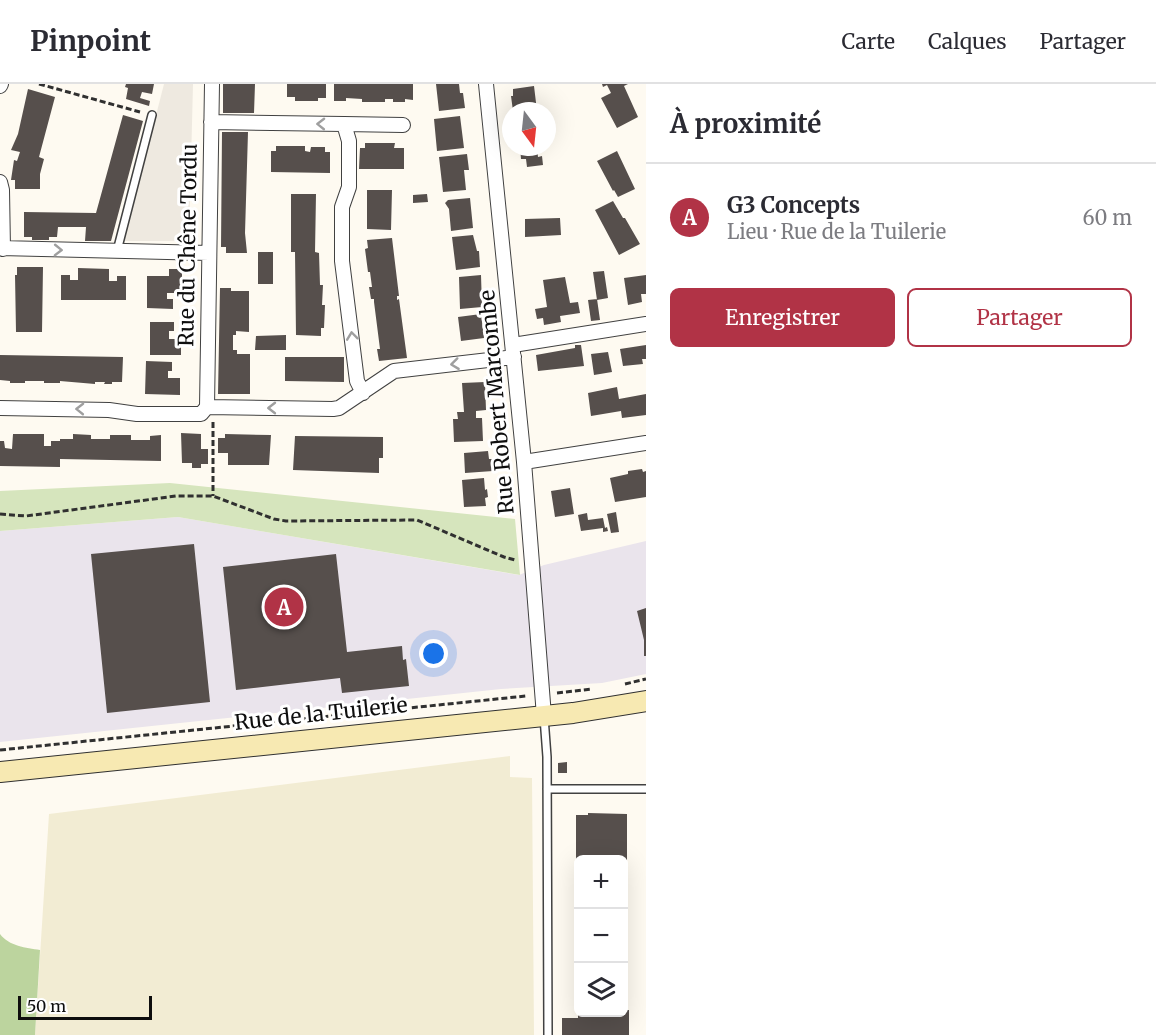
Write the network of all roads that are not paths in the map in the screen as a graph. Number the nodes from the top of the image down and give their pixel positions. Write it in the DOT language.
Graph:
graph roads {
  1 [pos="212,84"];
  2 [pos="486,84"];
  3 [pos="152,115"];
  4 [pos="211,122"];
  5 [pos="344,124"];
  6 [pos="403,124"];
  7 [pos="0,182"];
  8 [pos="1,248"];
  9 [pos="117,251"];
  10 [pos="209,253"];
  11 [pos="646,324"];
  12 [pos="513,351"];
  13 [pos="363,393"];
  14 [pos="0,408"];
  15 [pos="210,413"];
  16 [pos="646,442"];
  17 [pos="524,462"];
  18 [pos="646,701"];
  19 [pos="544,716"];
  20 [pos="0,772"];
  21 [pos="547,789"];
  22 [pos="646,789"];
  23 [pos="548,1035"];
  1 -- 4 [label="street, Rue du Chêne Tordu"];
  2 -- 12 [label="street, Rue Robert Marcombe"];
  3 -- 9 [label="lane"];
  5 -- 4 [label="street, one-way"];
  4 -- 10 [label="street, Rue du Chêne Tordu"];
  5 -- 6 [label="street"];
  13 -- 5 [label="street, one-way"];
  7 -- 8 [label="street"];
  8 -- 9 [label="street, one-way"];
  9 -- 10 [label="street"];
  10 -- 15 [label="street, Rue du Chêne Tordu"];
  11 -- 12 [label="street"];
  12 -- 13 [label="street, one-way"];
  12 -- 17 [label="street, Rue Robert Marcombe"];
  13 -- 15 [label="street, one-way"];
  15 -- 14 [label="street, one-way"];
  16 -- 17 [label="street"];
  17 -- 19 [label="street, Rue Robert Marcombe"];
  18 -- 19 [label="street, Rue de la Tuilerie"];
  19 -- 20 [label="street, Rue de la Tuilerie"];
  19 -- 21 [label="lane"];
  21 -- 22 [label="lane"];
  21 -- 23 [label="lane"];
}
